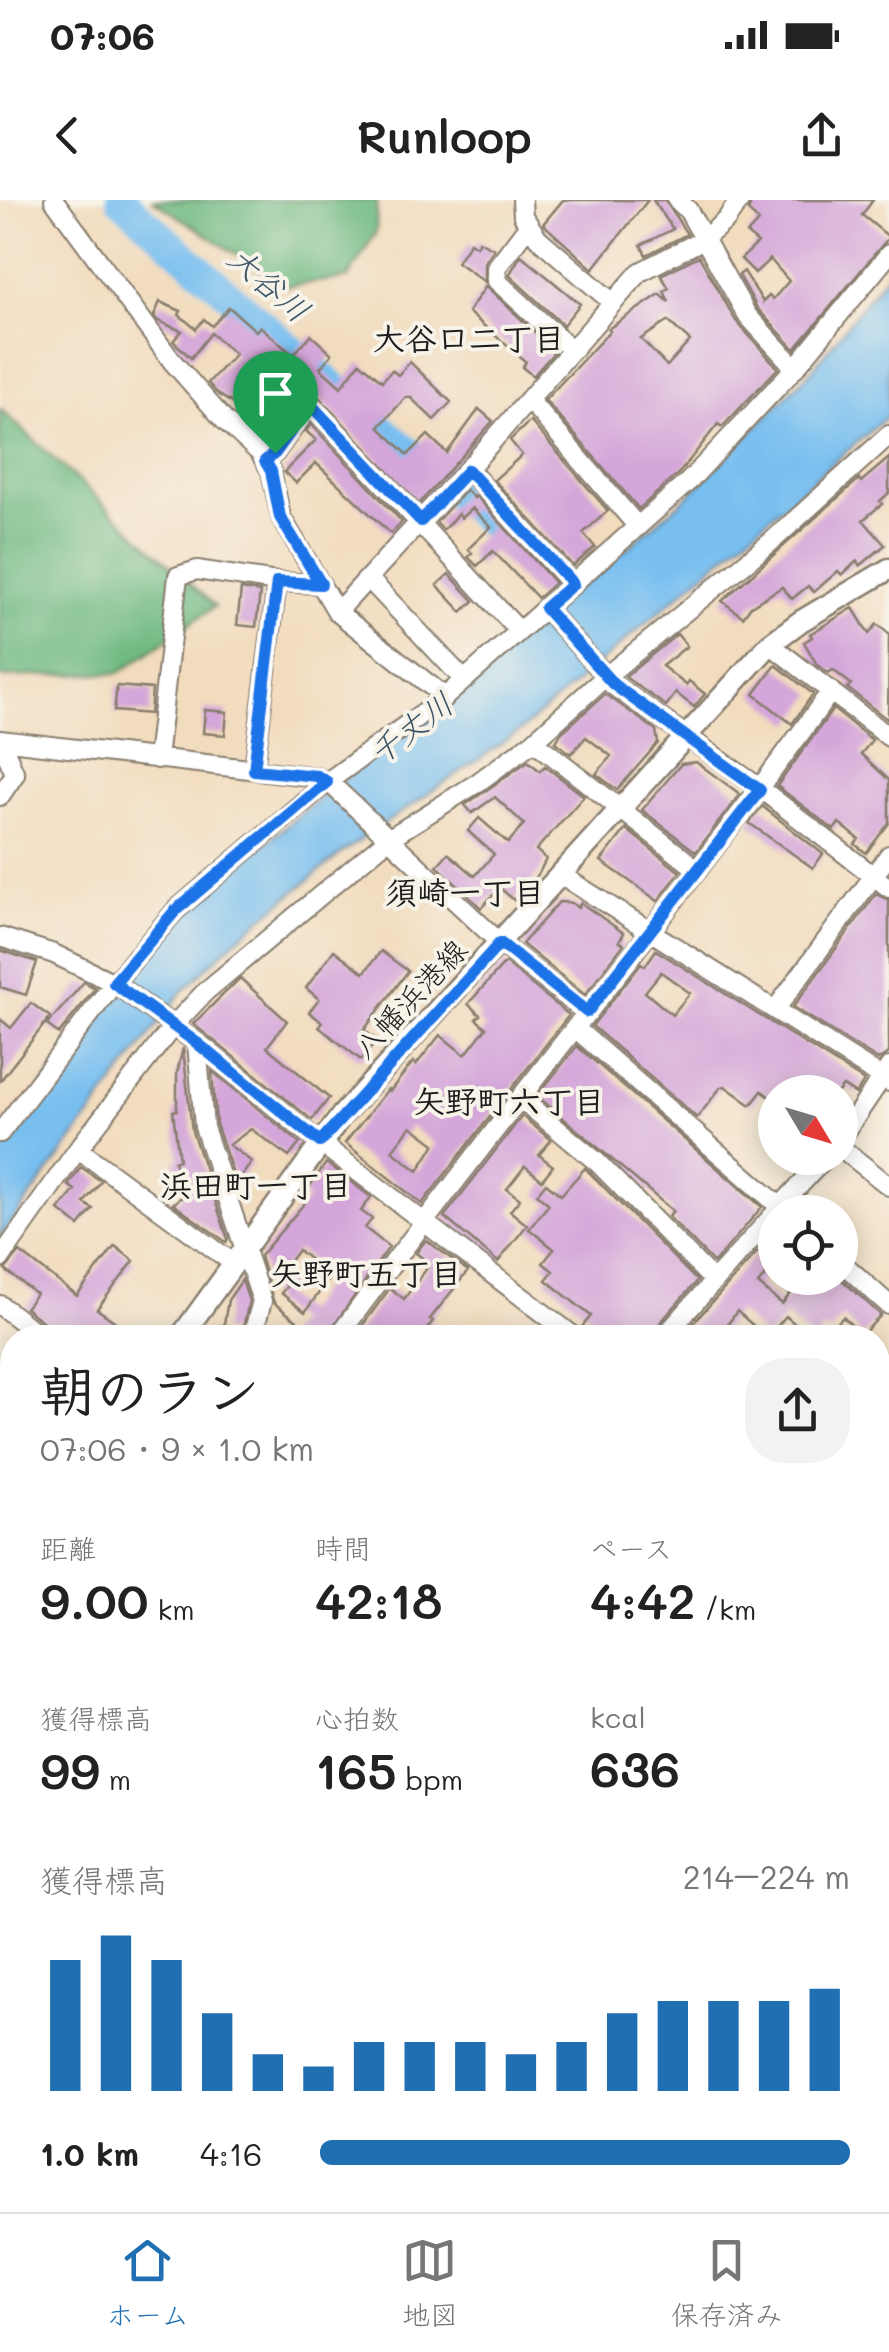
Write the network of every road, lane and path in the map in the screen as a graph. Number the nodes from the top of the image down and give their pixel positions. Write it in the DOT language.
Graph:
graph roads {
  1 [pos="54,200"];
  2 [pos="522,200"];
  3 [pos="678,200"];
  4 [pos="740,200"];
  5 [pos="528,226"];
  6 [pos="704,238"];
  7 [pos="889,254"];
  8 [pos="613,303"];
  9 [pos="572,350"];
  10 [pos="795,368"];
  11 [pos="529,400"];
  12 [pos="889,436"];
  13 [pos="265,461"];
  14 [pos="468,470"];
  15 [pos="421,521"];
  16 [pos="638,527"];
  17 [pos="889,569"];
  18 [pos="368,578"];
  19 [pos="277,582"];
  20 [pos="321,584"];
  21 [pos="573,584"];
  22 [pos="547,610"];
  23 [pos="337,612"];
  24 [pos="519,631"];
  25 [pos="770,644"];
  26 [pos="603,675"];
  27 [pos="464,680"];
  28 [pos="832,691"];
  29 [pos="445,697"];
  30 [pos="686,737"];
  31 [pos="889,737"];
  32 [pos="0,740"];
  33 [pos="534,741"];
  34 [pos="157,759"];
  35 [pos="254,770"];
  36 [pos="330,784"];
  37 [pos="760,790"];
  38 [pos="0,796"];
  39 [pos="620,809"];
  40 [pos="386,837"];
  41 [pos="889,855"];
  42 [pos="698,870"];
  43 [pos="561,876"];
  44 [pos="873,876"];
  45 [pos="889,888"];
  46 [pos="650,931"];
  47 [pos="0,937"];
  48 [pos="500,943"];
  49 [pos="117,985"];
  50 [pos="776,1010"];
  51 [pos="587,1012"];
  52 [pos="170,1023"];
  53 [pos="574,1028"];
  54 [pos="197,1043"];
  55 [pos="887,1076"];
  56 [pos="520,1098"];
  57 [pos="858,1118"];
  58 [pos="0,1133"];
  59 [pos="320,1142"];
  60 [pos="78,1149"];
  61 [pos="858,1159"];
  62 [pos="811,1175"];
  63 [pos="889,1186"];
  64 [pos="761,1195"];
  65 [pos="793,1195"];
  66 [pos="424,1219"];
  67 [pos="758,1234"];
  68 [pos="239,1255"];
  69 [pos="0,1260"];
  70 [pos="858,1277"];
  71 [pos="714,1281"];
  72 [pos="0,1305"];
  73 [pos="889,1306"];
  74 [pos="26,1325"];
  75 [pos="189,1325"];
  76 [pos="255,1325"];
  77 [pos="347,1325"];
  78 [pos="559,1325"];
  79 [pos="675,1325"];
  1 -- 13 [label="street"];
  2 -- 5 [label="street"];
  3 -- 6 [label="street"];
  4 -- 6 [label="street"];
  5 -- 8 [label="street"];
  5 -- 9 [label="street"];
  6 -- 8 [label="street"];
  6 -- 10 [label="street"];
  7 -- 10 [label="street"];
  8 -- 9 [label="street"];
  9 -- 11 [label="street"];
  10 -- 16 [label="street"];
  11 -- 14 [label="street"];
  11 -- 16 [label="street"];
  12 -- 26 [label="street"];
  13 -- 15 [label="street"];
  13 -- 20 [label="street"];
  14 -- 15 [label="street"];
  14 -- 21 [label="street"];
  15 -- 18 [label="street"];
  15 -- 24 [label="street"];
  16 -- 21 [label="street"];
  17 -- 25 [label="main road, 八幡浜港線"];
  18 -- 23 [label="street"];
  18 -- 27 [label="street"];
  19 -- 20 [label="street"];
  19 -- 34 [label="street"];
  19 -- 35 [label="street"];
  20 -- 23 [label="street"];
  21 -- 22 [label="street"];
  22 -- 24 [label="street"];
  22 -- 26 [label="street"];
  23 -- 29 [label="street"];
  24 -- 27 [label="street"];
  25 -- 28 [label="street"];
  25 -- 30 [label="main road, 八幡浜港線"];
  26 -- 30 [label="street"];
  26 -- 33 [label="street"];
  27 -- 29 [label="street"];
  28 -- 31 [label="street"];
  28 -- 37 [label="street"];
  29 -- 36 [label="street"];
  30 -- 37 [label="street"];
  30 -- 39 [label="main road, 八幡浜港線"];
  32 -- 34 [label="street"];
  32 -- 38 [label="street"];
  33 -- 39 [label="street"];
  33 -- 40 [label="street"];
  34 -- 35 [label="street"];
  35 -- 36 [label="street"];
  36 -- 40 [label="street"];
  36 -- 49 [label="street"];
  37 -- 42 [label="street"];
  37 -- 44 [label="street"];
  39 -- 42 [label="street"];
  39 -- 43 [label="main road, 八幡浜港線"];
  40 -- 48 [label="street"];
  40 -- 52 [label="street"];
  41 -- 44 [label="street"];
  42 -- 46 [label="street"];
  43 -- 46 [label="street"];
  43 -- 48 [label="main road, 八幡浜港線"];
  44 -- 45 [label="street"];
  44 -- 50 [label="street"];
  46 -- 50 [label="street"];
  46 -- 51 [label="street"];
  47 -- 49 [label="street"];
  48 -- 51 [label="street"];
  48 -- 59 [label="main road, 八幡浜港線"];
  49 -- 52 [label="street"];
  49 -- 58 [label="street"];
  50 -- 55 [label="street"];
  51 -- 53 [label="street"];
  52 -- 54 [label="street"];
  52 -- 60 [label="street"];
  53 -- 56 [label="street"];
  53 -- 64 [label="street"];
  54 -- 59 [label="street"];
  54 -- 68 [label="street"];
  55 -- 57 [label="street"];
  56 -- 66 [label="street"];
  56 -- 71 [label="street"];
  59 -- 66 [label="street"];
  59 -- 68 [label="main road, 八幡浜港線"];
  60 -- 68 [label="street"];
  60 -- 69 [label="street"];
  61 -- 63 [label="street"];
  62 -- 65 [label="street"];
  66 -- 77 [label="street"];
  66 -- 78 [label="street"];
  67 -- 71 [label="street"];
  68 -- 75 [label="main road, 八幡浜港線"];
  68 -- 76 [label="street"];
  70 -- 73 [label="street"];
  71 -- 79 [label="street"];
  72 -- 74 [label="street"];
}
